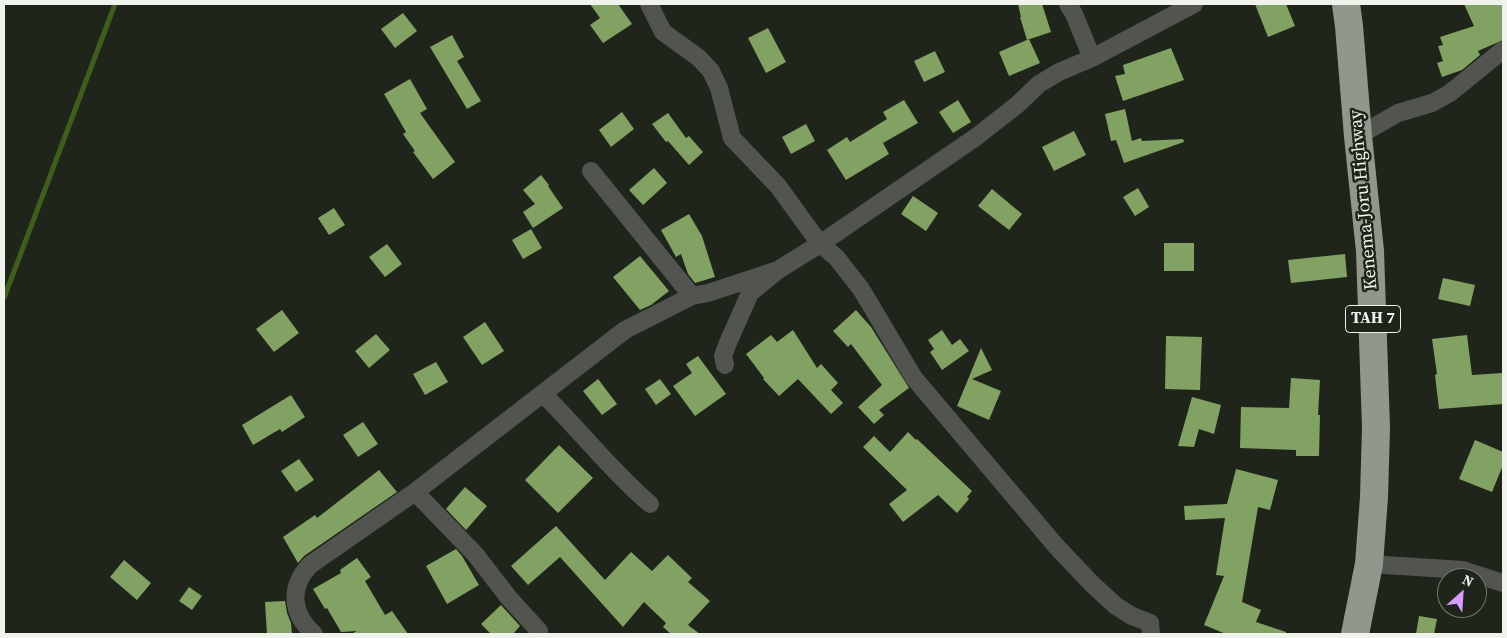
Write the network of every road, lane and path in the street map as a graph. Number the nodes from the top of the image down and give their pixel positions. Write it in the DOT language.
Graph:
graph roads {
  1 [pos="649,4"];
  2 [pos="1068,4"];
  3 [pos="1194,4"];
  4 [pos="1346,4"];
  5 [pos="1503,50"];
  6 [pos="1092,58"];
  7 [pos="1358,136"];
  8 [pos="591,171"];
  9 [pos="820,244"];
  10 [pos="778,270"];
  11 [pos="692,296"];
  12 [pos="725,365"];
  13 [pos="543,394"];
  14 [pos="415,492"];
  15 [pos="650,504"];
  16 [pos="1369,564"];
  17 [pos="1503,583"];
  18 [pos="538,631"];
  19 [pos="314,634"];
  20 [pos="1151,634"];
  21 [pos="1355,634"];
  1 -- 9 [label="street"];
  2 -- 6 [label="street"];
  3 -- 6 [label="street"];
  4 -- 7 [label="highway, Kenema-Joru Highway / TAH 7"];
  5 -- 7 [label="street"];
  6 -- 9 [label="street"];
  7 -- 16 [label="highway, Kenema-Joru Highway / TAH 7"];
  8 -- 11 [label="street"];
  9 -- 10 [label="street"];
  9 -- 20 [label="street"];
  10 -- 11 [label="street"];
  10 -- 12 [label="street"];
  11 -- 13 [label="street"];
  13 -- 14 [label="street"];
  13 -- 15 [label="street"];
  14 -- 18 [label="street"];
  14 -- 19 [label="street"];
  16 -- 17 [label="street"];
  16 -- 21 [label="highway, Kenema-Joru Highway / TAH 7"];
}
